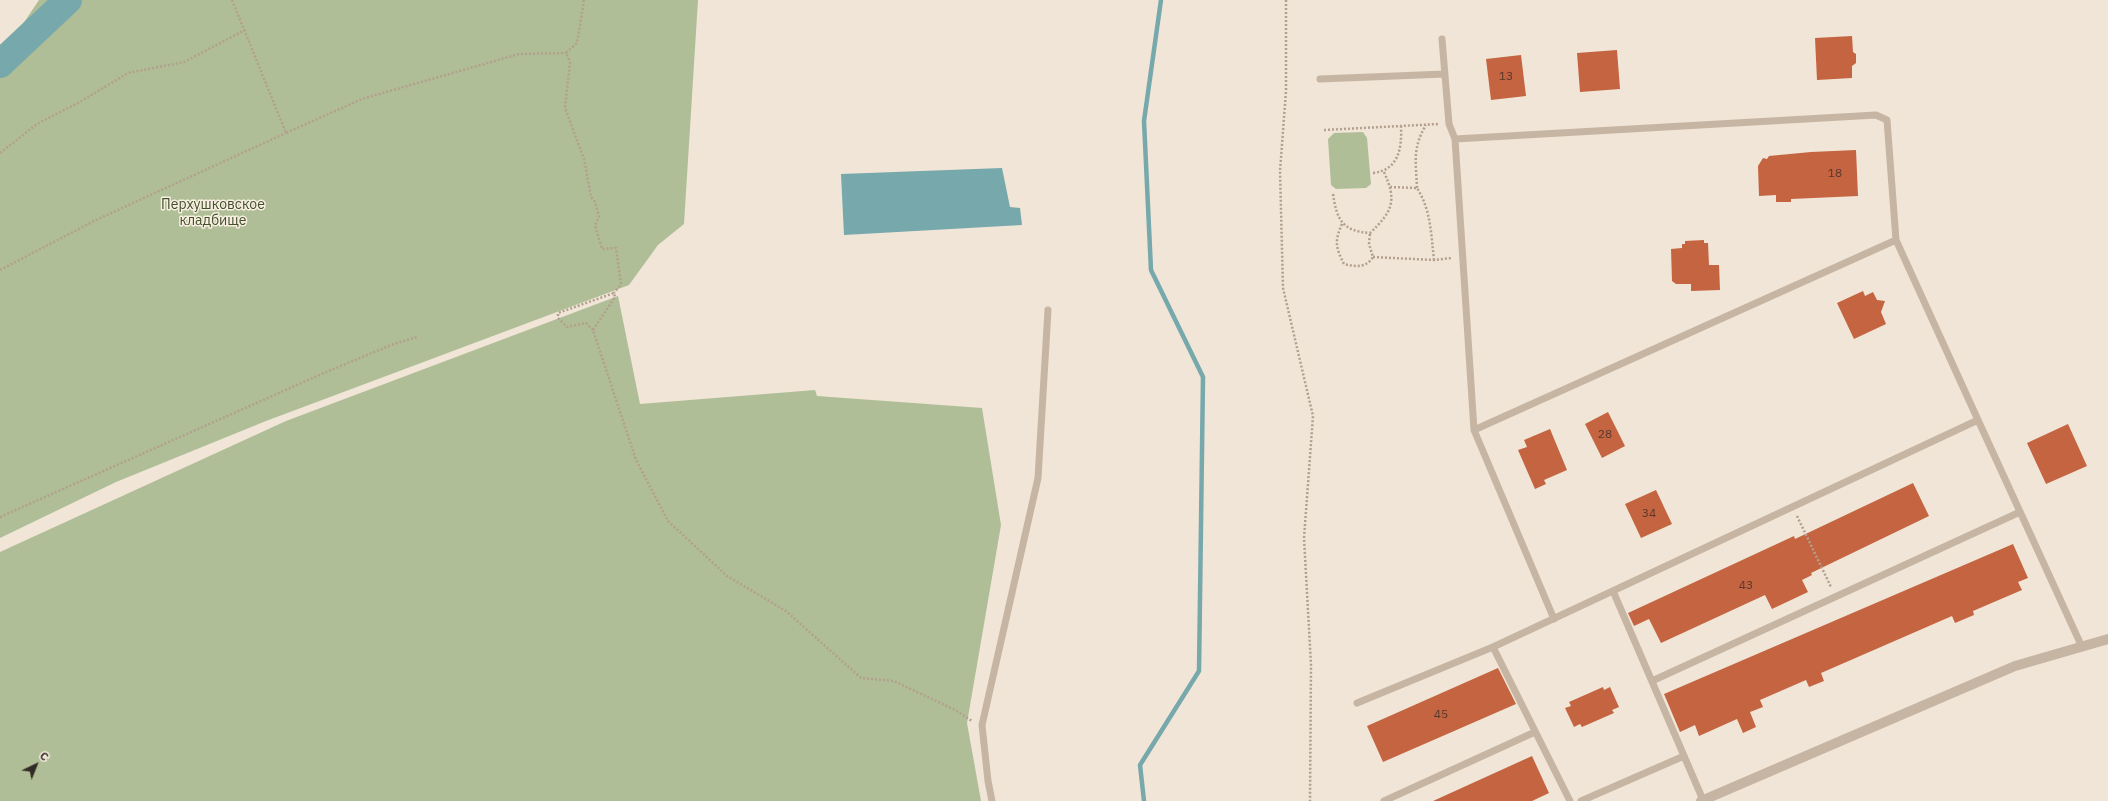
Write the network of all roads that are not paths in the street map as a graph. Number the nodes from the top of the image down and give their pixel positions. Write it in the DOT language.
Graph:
graph roads {
  1 [pos="1442,39"];
  2 [pos="1445,74"];
  3 [pos="1320,79"];
  4 [pos="1455,139"];
  5 [pos="1896,240"];
  6 [pos="1048,310"];
  7 [pos="1978,420"];
  8 [pos="1474,430"];
  9 [pos="2020,512"];
  10 [pos="1613,591"];
  11 [pos="1554,619"];
  12 [pos="2108,639"];
  13 [pos="1493,647"];
  14 [pos="2082,647"];
  15 [pos="1652,681"];
  16 [pos="1357,703"];
  17 [pos="1535,732"];
  18 [pos="1684,756"];
  19 [pos="992,801"];
  20 [pos="1384,801"];
  21 [pos="1570,801"];
  22 [pos="1581,801"];
  23 [pos="1702,801"];
  1 -- 2 [label="lane"];
  2 -- 3 [label="lane"];
  2 -- 4 [label="lane"];
  4 -- 5 [label="lane"];
  4 -- 8 [label="lane"];
  5 -- 7 [label="lane"];
  5 -- 8 [label="lane"];
  6 -- 19 [label="lane"];
  7 -- 9 [label="lane"];
  7 -- 10 [label="lane"];
  8 -- 11 [label="lane"];
  9 -- 14 [label="lane"];
  9 -- 15 [label="lane"];
  10 -- 11 [label="lane"];
  10 -- 15 [label="lane"];
  11 -- 13 [label="lane"];
  12 -- 14 [label="street"];
  13 -- 16 [label="lane"];
  13 -- 17 [label="lane"];
  14 -- 23 [label="street"];
  15 -- 18 [label="lane"];
  17 -- 20 [label="lane"];
  17 -- 21 [label="lane"];
  18 -- 22 [label="lane"];
  18 -- 23 [label="lane"];
}
